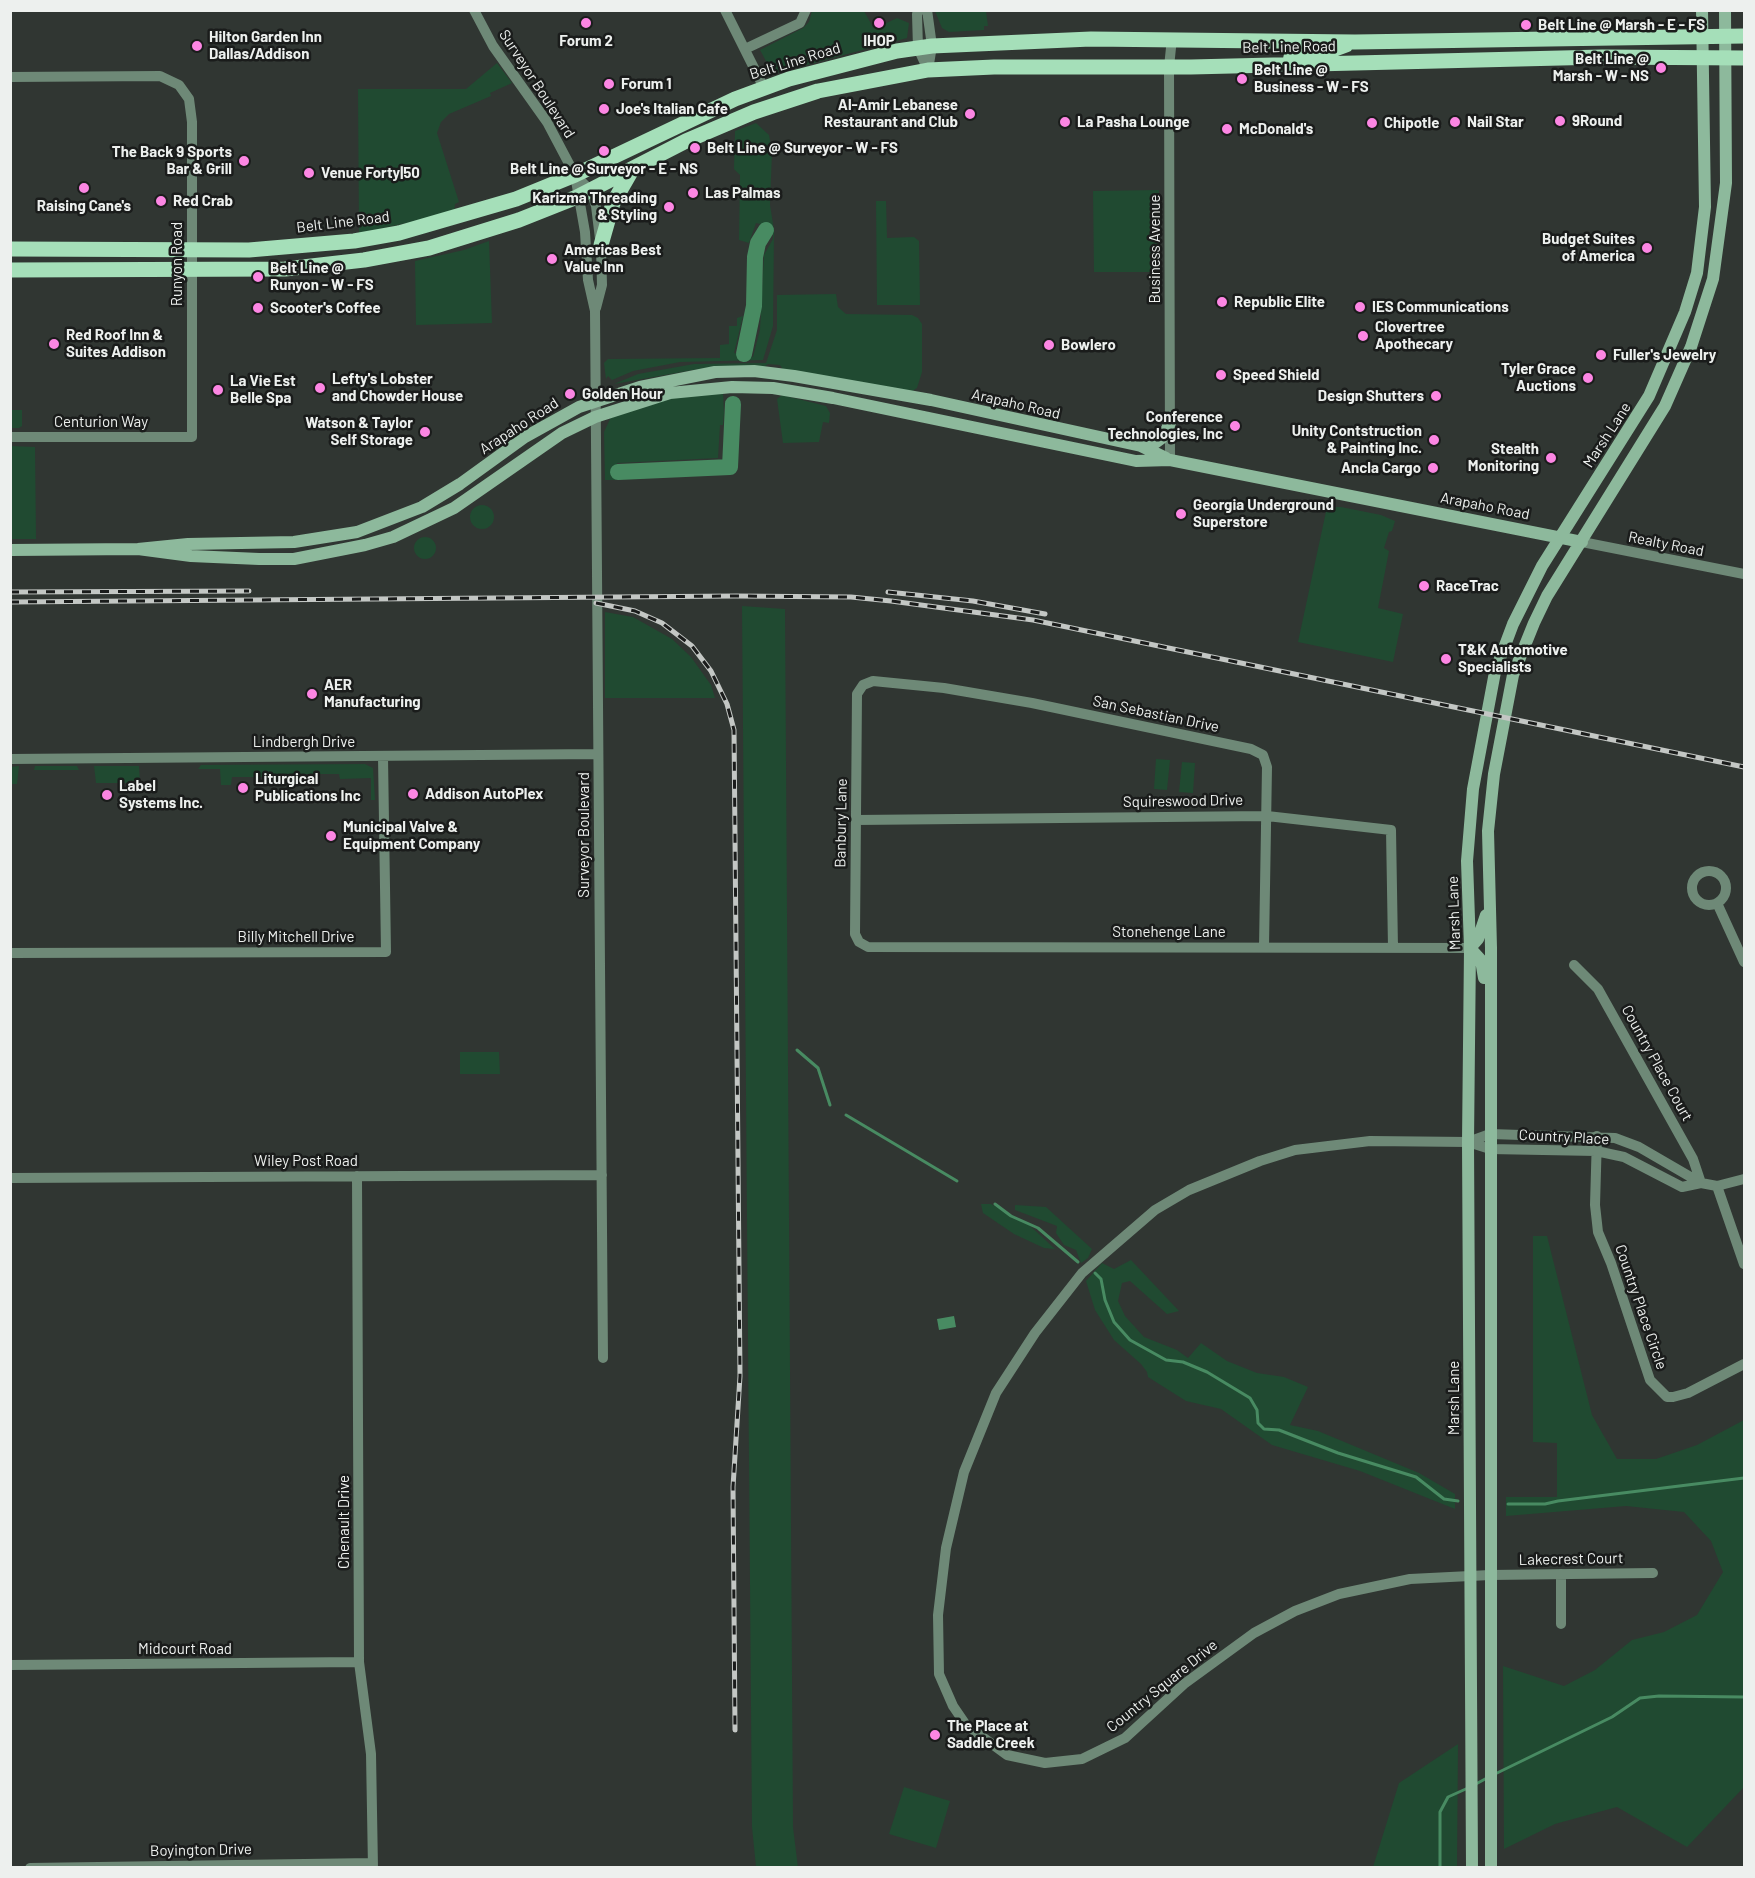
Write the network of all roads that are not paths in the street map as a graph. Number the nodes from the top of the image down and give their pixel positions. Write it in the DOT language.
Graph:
graph roads {
  1 [pos="474,10"];
  2 [pos="806,10"];
  3 [pos="919,10"];
  4 [pos="927,10"];
  5 [pos="1702,10"];
  6 [pos="1725,10"];
  7 [pos="730,12"];
  8 [pos="1702,36"];
  9 [pos="1725,36"];
  10 [pos="1744,36"];
  11 [pos="1590,37"];
  12 [pos="1172,38"];
  13 [pos="1492,39"];
  14 [pos="1418,41"];
  15 [pos="1351,42"];
  16 [pos="925,47"];
  17 [pos="746,50"];
  18 [pos="1703,58"];
  19 [pos="1725,58"];
  20 [pos="1744,58"];
  21 [pos="1499,60"];
  22 [pos="1430,61"];
  23 [pos="1354,64"];
  24 [pos="1289,65"];
  25 [pos="1169,67"];
  26 [pos="928,70"];
  27 [pos="10,77"];
  28 [pos="764,88"];
  29 [pos="632,170"];
  30 [pos="574,175"];
  31 [pos="584,194"];
  32 [pos="399,233"];
  33 [pos="601,245"];
  34 [pos="10,249"];
  35 [pos="42,249"];
  36 [pos="192,249"];
  37 [pos="402,253"];
  38 [pos="10,258"];
  39 [pos="191,269"];
  40 [pos="10,270"];
  41 [pos="595,311"];
  42 [pos="595,400"];
  43 [pos="595,417"];
  44 [pos="1170,423"];
  45 [pos="10,437"];
  46 [pos="192,437"];
  47 [pos="1147,449"];
  48 [pos="1170,460"];
  49 [pos="422,507"];
  50 [pos="429,521"];
  51 [pos="1560,536"];
  52 [pos="1582,542"];
  53 [pos="138,549"];
  54 [pos="10,550"];
  55 [pos="1744,574"];
  56 [pos="857,694"];
  57 [pos="598,754"];
  58 [pos="382,757"];
  59 [pos="10,759"];
  60 [pos="1266,816"];
  61 [pos="856,820"];
  62 [pos="1490,902"];
  63 [pos="1718,903"];
  64 [pos="868,947"];
  65 [pos="1264,947"];
  66 [pos="1393,948"];
  67 [pos="1470,948"];
  68 [pos="10,953"];
  69 [pos="1744,962"];
  70 [pos="1574,965"];
  71 [pos="1491,1002"];
  72 [pos="1490,1134"];
  73 [pos="1597,1136"];
  74 [pos="1468,1142"];
  75 [pos="1490,1149"];
  76 [pos="1596,1151"];
  77 [pos="602,1175"];
  78 [pos="357,1176"];
  79 [pos="10,1178"];
  80 [pos="1744,1179"];
  81 [pos="1701,1183"];
  82 [pos="1717,1186"];
  83 [pos="1744,1264"];
  84 [pos="603,1358"];
  85 [pos="1744,1364"];
  86 [pos="1653,1573"];
  87 [pos="1561,1574"];
  88 [pos="1470,1575"];
  89 [pos="1490,1575"];
  90 [pos="1561,1624"];
  91 [pos="359,1662"];
  92 [pos="10,1665"];
  93 [pos="373,1865"];
  94 [pos="30,1868"];
  95 [pos="1472,1868"];
  96 [pos="1491,1868"];
  1 -- 30 [label="street, Surveyor Boulevard"];
  2 -- 17 [label="street"];
  3 -- 16 [label="street"];
  4 -- 16 [label="street"];
  5 -- 8 [label="main road, Marsh Lane"];
  6 -- 9 [label="main road"];
  7 -- 17 [label="street"];
  8 -- 9 [label="main road, Belt Line Road"];
  8 -- 11 [label="main road, Belt Line Road"];
  8 -- 18 [label="main road, Marsh Lane"];
  9 -- 10 [label="main road, Belt Line Road"];
  9 -- 19 [label="main road"];
  11 -- 13 [label="main road, Belt Line Road"];
  11 -- 21 [label="main road"];
  12 -- 15 [label="main road, Belt Line Road"];
  12 -- 16 [label="main road, Belt Line Road"];
  12 -- 25 [label="street, Business Avenue"];
  13 -- 14 [label="main road, Belt Line Road"];
  13 -- 22 [label="main road"];
  14 -- 15 [label="main road, Belt Line Road"];
  14 -- 23 [label="main road"];
  15 -- 24 [label="main road"];
  16 -- 26 [label="street"];
  16 -- 28 [label="main road, Belt Line Road"];
  17 -- 28 [label="street"];
  18 -- 19 [label="main road, Belt Line Road"];
  18 -- 21 [label="main road, Belt Line Road"];
  18 -- 51 [label="main road, Marsh Lane"];
  19 -- 20 [label="main road, Belt Line Road"];
  19 -- 52 [label="main road"];
  21 -- 22 [label="main road, Belt Line Road"];
  22 -- 23 [label="main road, Belt Line Road"];
  23 -- 24 [label="main road, Belt Line Road"];
  24 -- 25 [label="main road, Belt Line Road"];
  25 -- 26 [label="main road, Belt Line Road"];
  25 -- 44 [label="street, Business Avenue"];
  26 -- 29 [label="main road, Belt Line Road"];
  27 -- 36 [label="street, Runyon Road"];
  28 -- 30 [label="main road, Belt Line Road"];
  29 -- 31 [label="main road, Belt Line Road"];
  29 -- 33 [label="main road"];
  30 -- 31 [label="street, Surveyor Boulevard"];
  30 -- 32 [label="main road, Belt Line Road"];
  31 -- 33 [label="street, Surveyor Boulevard"];
  31 -- 37 [label="main road, Belt Line Road"];
  31 -- 41 [label="street, Surveyor Boulevard"];
  32 -- 36 [label="main road, Belt Line Road"];
  32 -- 37 [label="main road"];
  33 -- 41 [label="street, Surveyor Boulevard"];
  34 -- 35 [label="main road, Belt Line Road"];
  35 -- 36 [label="main road, Belt Line Road"];
  35 -- 38 [label="main road"];
  36 -- 39 [label="street, Runyon Road"];
  37 -- 39 [label="main road, Belt Line Road"];
  39 -- 40 [label="main road, Belt Line Road"];
  39 -- 46 [label="street, Runyon Road"];
  41 -- 42 [label="street, Surveyor Boulevard"];
  42 -- 43 [label="street, Surveyor Boulevard"];
  42 -- 47 [label="main road, Arapaho Road"];
  42 -- 49 [label="main road, Arapaho Road"];
  43 -- 48 [label="main road, Arapaho Road"];
  43 -- 50 [label="main road, Arapaho Road"];
  43 -- 57 [label="street, Surveyor Boulevard"];
  44 -- 47 [label="main road"];
  44 -- 48 [label="street, Business Avenue"];
  45 -- 46 [label="street, Centurion Way"];
  47 -- 48 [label="main road, Arapaho Road"];
  48 -- 51 [label="main road, Arapaho Road"];
  49 -- 50 [label="main road"];
  49 -- 53 [label="main road, Arapaho Road"];
  50 -- 53 [label="main road, Arapaho Road"];
  51 -- 52 [label="main road, Arapaho Road"];
  51 -- 67 [label="main road, Marsh Lane"];
  52 -- 55 [label="street, Realty Road"];
  52 -- 62 [label="main road"];
  53 -- 54 [label="main road, Arapaho Road"];
  56 -- 60 [label="street, San Sebastian Drive"];
  56 -- 61 [label="street, Banbury Lane"];
  57 -- 58 [label="street, Lindbergh Drive"];
  57 -- 77 [label="street, Surveyor Boulevard"];
  58 -- 59 [label="street, Lindbergh Drive"];
  58 -- 68 [label="street, Billy Mitchell Drive"];
  60 -- 61 [label="street, Squireswood Drive"];
  60 -- 65 [label="street, San Sebastian Drive"];
  60 -- 66 [label="street, Squireswood Drive"];
  61 -- 64 [label="street, Banbury Lane"];
  62 -- 67 [label="main road"];
  62 -- 71 [label="main road"];
  63 -- 69 [label="street"];
  64 -- 65 [label="street, Stonehenge Lane"];
  65 -- 66 [label="street, Stonehenge Lane"];
  66 -- 67 [label="street, Stonehenge Lane"];
  67 -- 71 [label="main road"];
  67 -- 74 [label="main road, Marsh Lane"];
  70 -- 81 [label="street, Country Place Court"];
  71 -- 72 [label="main road"];
  72 -- 73 [label="street, Country Place"];
  72 -- 74 [label="street"];
  72 -- 75 [label="main road"];
  73 -- 76 [label="street, Country Place Circle"];
  73 -- 81 [label="street, Country Place"];
  74 -- 75 [label="street, Country Square Drive"];
  74 -- 88 [label="main road, Marsh Lane"];
  74 -- 88 [label="street, Country Square Drive"];
  75 -- 76 [label="street, Country Place"];
  75 -- 89 [label="main road"];
  76 -- 81 [label="street, Country Place"];
  76 -- 85 [label="street, Country Place Circle"];
  77 -- 78 [label="street, Wiley Post Road"];
  77 -- 84 [label="street, Surveyor Boulevard"];
  78 -- 79 [label="street, Wiley Post Road"];
  78 -- 91 [label="street, Chenault Drive"];
  80 -- 82 [label="street, Country Place"];
  81 -- 82 [label="street, Country Place"];
  82 -- 83 [label="street"];
  86 -- 87 [label="street, Lakecrest Court"];
  87 -- 89 [label="street, Lakecrest Court"];
  87 -- 90 [label="street"];
  88 -- 89 [label="street, Country Square Drive"];
  88 -- 95 [label="main road, Marsh Lane"];
  89 -- 96 [label="main road"];
  91 -- 92 [label="street, Midcourt Road"];
  91 -- 93 [label="street, Chenault Drive"];
  93 -- 94 [label="street, Boyington Drive"];
}
